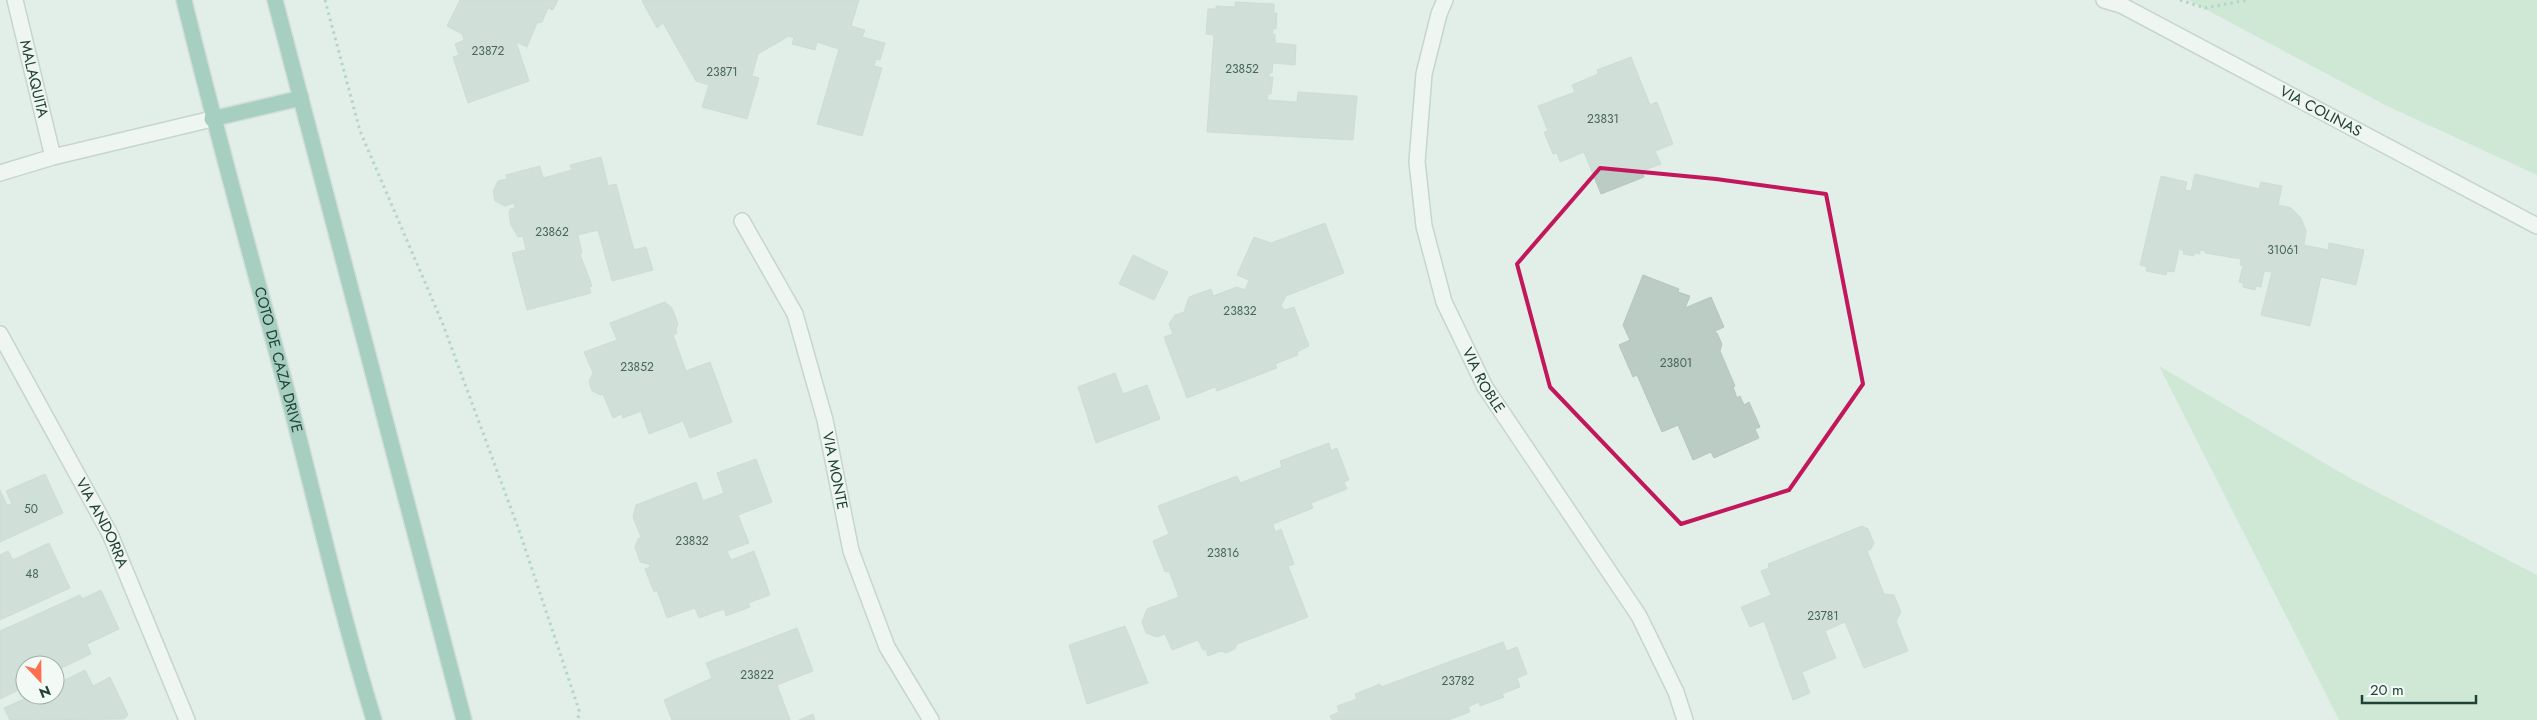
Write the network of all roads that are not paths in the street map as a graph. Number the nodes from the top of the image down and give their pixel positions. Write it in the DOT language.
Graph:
graph roads {
  1 [pos="15,0"];
  2 [pos="184,0"];
  3 [pos="275,0"];
  4 [pos="1445,0"];
  5 [pos="2104,0"];
  6 [pos="301,98"];
  7 [pos="212,119"];
  8 [pos="53,158"];
  9 [pos="0,173"];
  10 [pos="742,221"];
  11 [pos="2537,226"];
  12 [pos="0,334"];
  13 [pos="188,720"];
  14 [pos="374,720"];
  15 [pos="464,720"];
  16 [pos="931,720"];
  17 [pos="1685,720"];
  1 -- 8 [label="street, MALAQUITA"];
  2 -- 7 [label="main road, COTO DE CAZA DRIVE"];
  3 -- 6 [label="main road"];
  4 -- 17 [label="street, VIA ROBLE"];
  5 -- 11 [label="street, VIA COLINAS"];
  6 -- 7 [label="main road"];
  6 -- 15 [label="main road"];
  7 -- 8 [label="street"];
  7 -- 14 [label="main road, COTO DE CAZA DRIVE"];
  8 -- 9 [label="street"];
  10 -- 16 [label="street, VIA MONTE"];
  12 -- 13 [label="street, VIA ANDORRA"];
}
